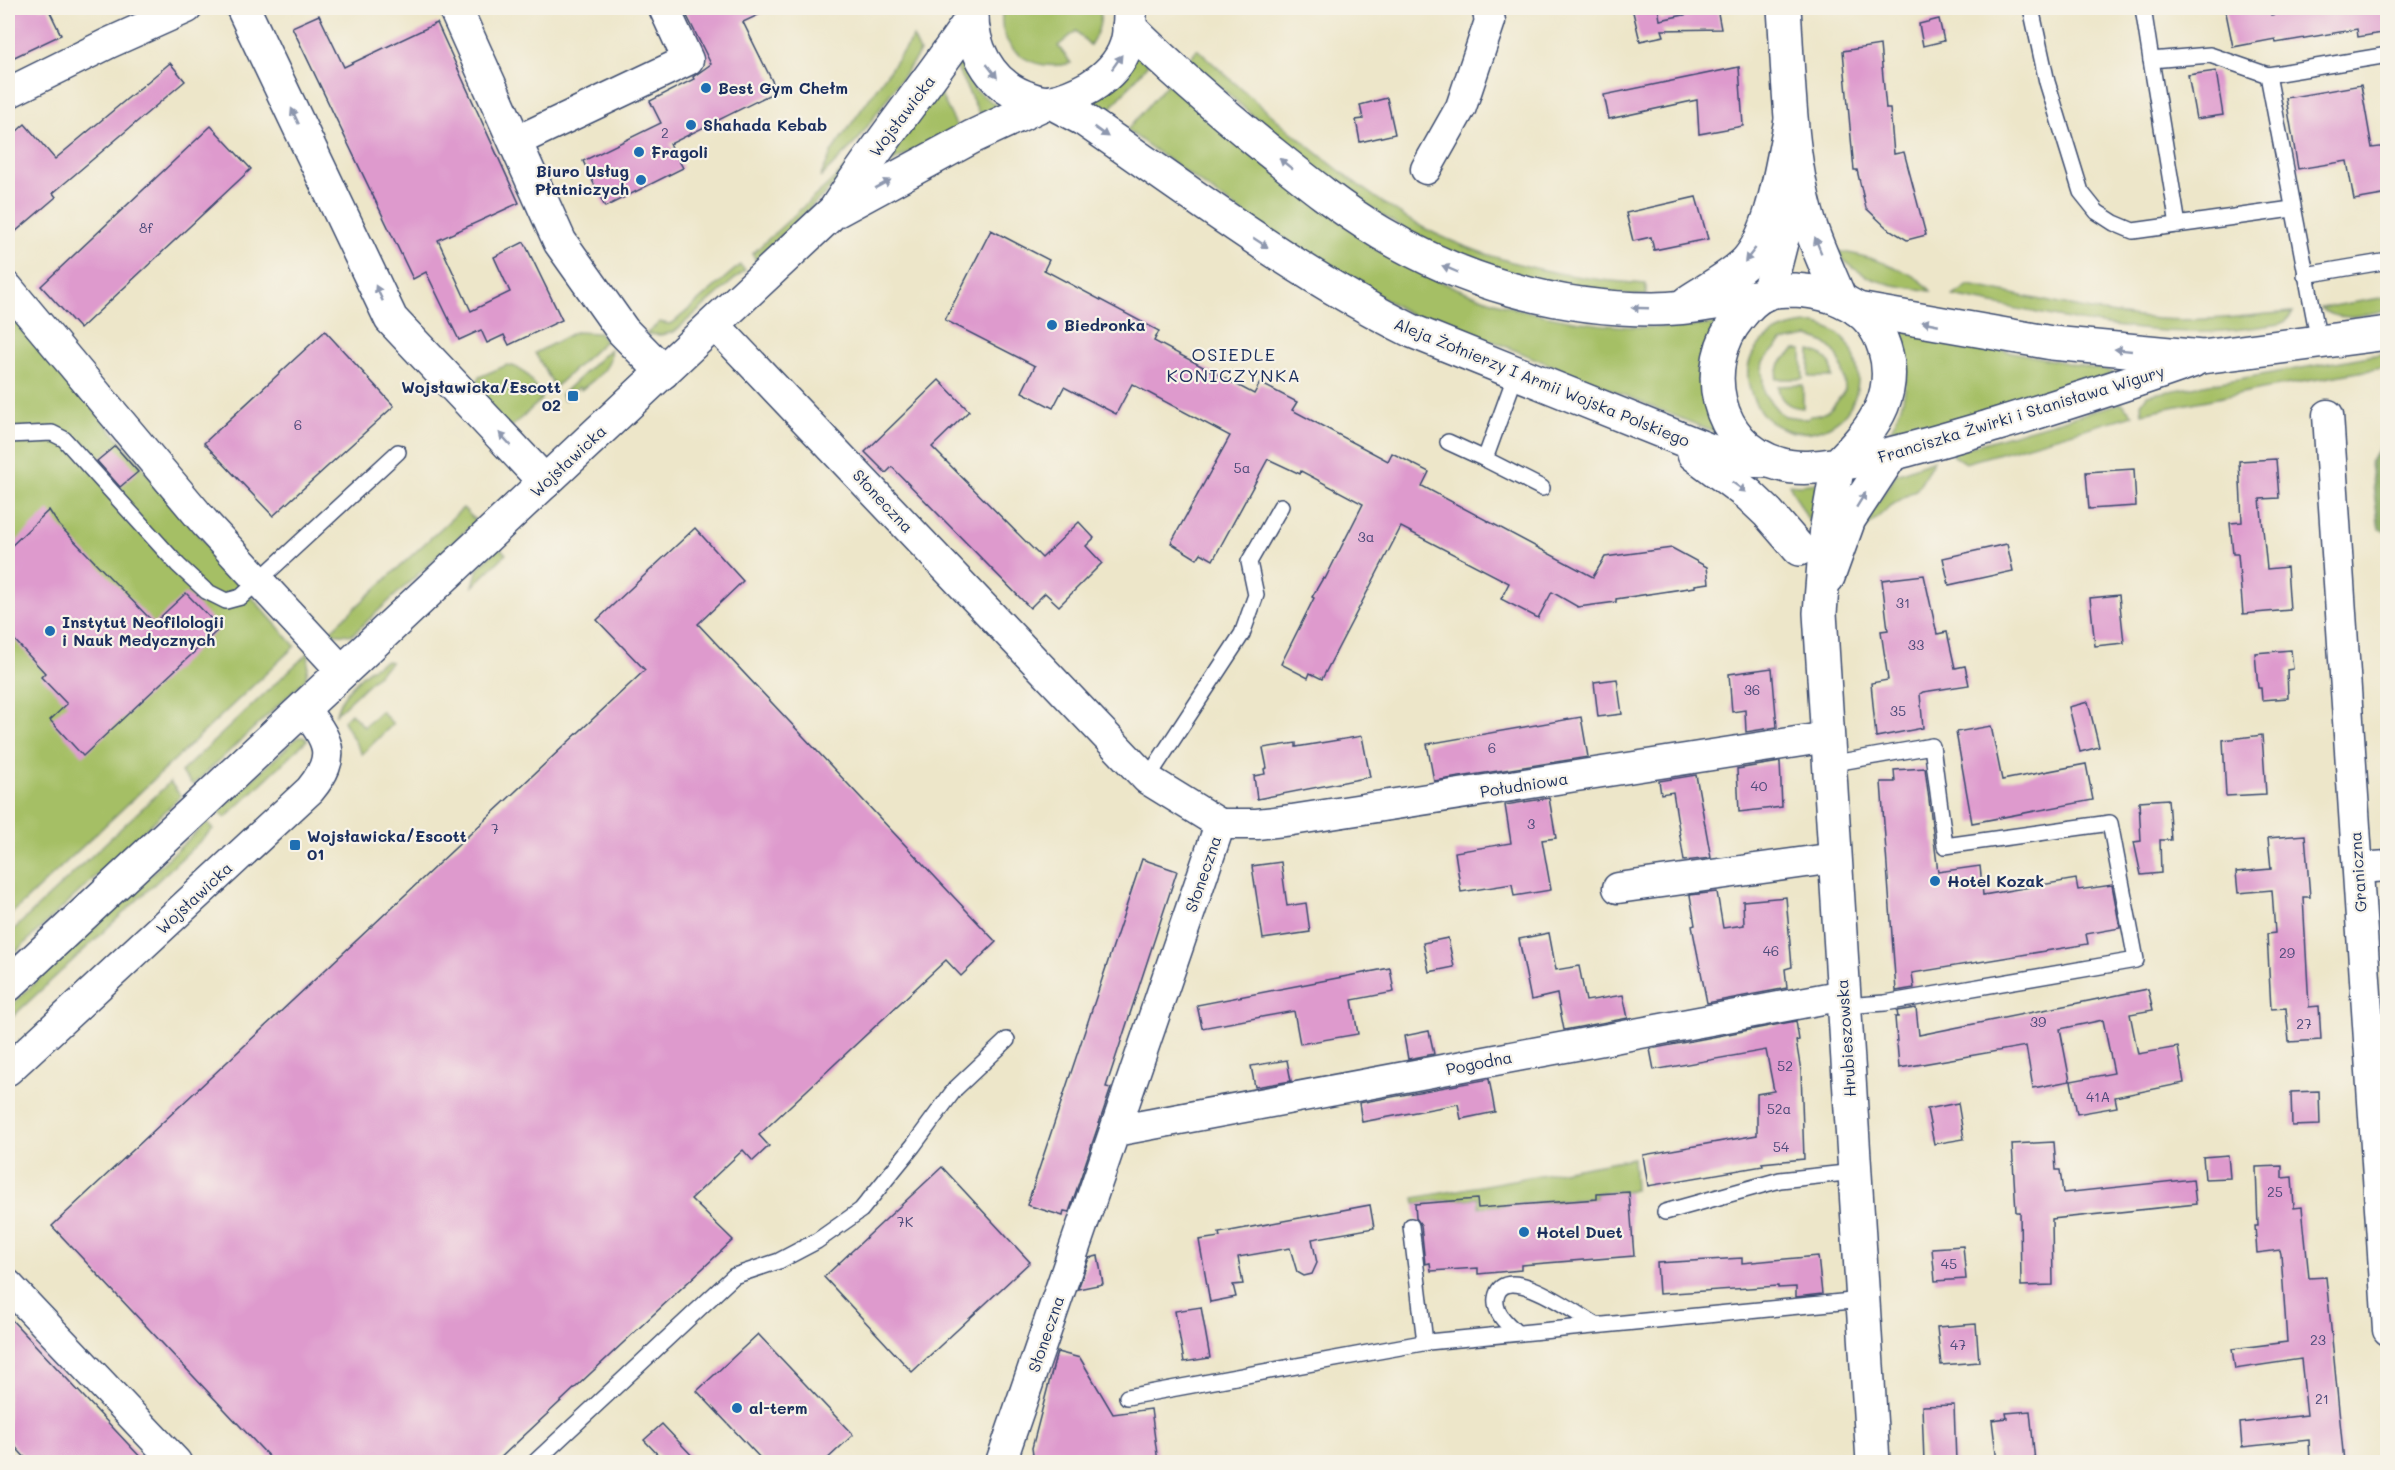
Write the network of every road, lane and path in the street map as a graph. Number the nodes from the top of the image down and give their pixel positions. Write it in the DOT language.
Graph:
graph roads {
  1 [pos="188,8"];
  2 [pos="243,8"];
  3 [pos="455,8"];
  4 [pos="664,8"];
  5 [pos="1487,8"];
  6 [pos="1784,8"];
  7 [pos="2031,8"];
  8 [pos="2142,8"];
  9 [pos="972,13"];
  10 [pos="1129,17"];
  11 [pos="2388,55"];
  12 [pos="2151,60"];
  13 [pos="2268,75"];
  14 [pos="8,93"];
  15 [pos="1048,102"];
  16 [pos="1791,120"];
  17 [pos="515,142"];
  18 [pos="1426,169"];
  19 [pos="2292,209"];
  20 [pos="832,213"];
  21 [pos="2178,225"];
  22 [pos="2388,261"];
  23 [pos="2305,275"];
  24 [pos="8,288"];
  25 [pos="1764,294"];
  26 [pos="1848,304"];
  27 [pos="1680,307"];
  28 [pos="715,325"];
  29 [pos="2388,333"];
  30 [pos="2319,342"];
  31 [pos="2202,357"];
  32 [pos="663,372"];
  33 [pos="1516,374"];
  34 [pos="2328,415"];
  35 [pos="8,435"];
  36 [pos="1676,438"];
  37 [pos="1448,442"];
  38 [pos="398,452"];
  39 [pos="1891,454"];
  40 [pos="1485,459"];
  41 [pos="1769,461"];
  42 [pos="1838,464"];
  43 [pos="545,482"];
  44 [pos="1542,489"];
  45 [pos="1281,506"];
  46 [pos="1799,549"];
  47 [pos="258,581"];
  48 [pos="1821,603"];
  49 [pos="343,672"];
  50 [pos="303,708"];
  51 [pos="1828,751"];
  52 [pos="1147,779"];
  53 [pos="1220,824"];
  54 [pos="1835,858"];
  55 [pos="2388,866"];
  56 [pos="2358,868"];
  57 [pos="1618,888"];
  58 [pos="8,985"];
  59 [pos="1844,1000"];
  60 [pos="1007,1040"];
  61 [pos="8,1070"];
  62 [pos="1115,1131"];
  63 [pos="1855,1172"];
  64 [pos="1665,1212"];
  65 [pos="1411,1226"];
  66 [pos="2386,1280"];
  67 [pos="8,1285"];
  68 [pos="1862,1300"];
  69 [pos="1596,1325"];
  70 [pos="2388,1330"];
  71 [pos="1517,1333"];
  72 [pos="1425,1342"];
  73 [pos="1127,1397"];
  74 [pos="176,1462"];
  75 [pos="535,1462"];
  76 [pos="1001,1462"];
  77 [pos="1873,1462"];
  1 -- 14 [label="street"];
  43 -- 2 [label="street, one-way"];
  3 -- 17 [label="street"];
  4 -- 17 [label="street"];
  5 -- 18 [label="street"];
  6 -- 16 [label="street"];
  7 -- 21 [label="lane"];
  8 -- 12 [label="lane"];
  9 -- 15 [label="street, Aleja Żołnierzy I Armii Wojska Polskiego, one-way"];
  9 -- 20 [label="street, Wojsławicka"];
  15 -- 10 [label="street, Wojsławicka, one-way"];
  27 -- 10 [label="street, one-way"];
  11 -- 13 [label="lane"];
  12 -- 13 [label="lane"];
  12 -- 21 [label="lane"];
  13 -- 19 [label="lane"];
  20 -- 15 [label="street, Wojsławicka, one-way"];
  15 -- 33 [label="street, Aleja Żołnierzy I Armii Wojska Polskiego, one-way"];
  16 -- 25 [label="street"];
  26 -- 16 [label="street, one-way"];
  16 -- 27 [label="street, one-way"];
  17 -- 32 [label="street"];
  19 -- 21 [label="lane"];
  19 -- 23 [label="lane"];
  20 -- 28 [label="street, Wojsławicka"];
  22 -- 23 [label="lane"];
  23 -- 30 [label="lane"];
  24 -- 47 [label="street"];
  25 -- 26 [label="street"];
  25 -- 27 [label="street"];
  25 -- 41 [label="street"];
  31 -- 26 [label="street, Franciszka Żwirki i Stanisława Wigury, one-way"];
  26 -- 42 [label="street"];
  28 -- 32 [label="street, Wojsławicka"];
  28 -- 52 [label="street, Słoneczna"];
  29 -- 30 [label="street, Franciszka Żwirki i Stanisława Wigury"];
  30 -- 31 [label="street, Franciszka Żwirki i Stanisława Wigury"];
  31 -- 39 [label="street, Franciszka Żwirki i Stanisława Wigury"];
  32 -- 43 [label="street, Wojsławicka"];
  33 -- 36 [label="street, Aleja Żołnierzy I Armii Wojska Polskiego"];
  33 -- 40 [label="lane"];
  34 -- 56 [label="street, Graniczna"];
  35 -- 47 [label="lane"];
  36 -- 41 [label="street, Aleja Żołnierzy I Armii Wojska Polskiego"];
  36 -- 46 [label="street, one-way"];
  37 -- 40 [label="lane"];
  38 -- 47 [label="lane"];
  39 -- 42 [label="street, Franciszka Żwirki i Stanisława Wigury"];
  48 -- 39 [label="street, one-way"];
  40 -- 44 [label="lane"];
  41 -- 42 [label="street"];
  41 -- 46 [label="street"];
  42 -- 48 [label="street"];
  43 -- 49 [label="street, Wojsławicka"];
  45 -- 52 [label="lane"];
  46 -- 48 [label="street"];
  47 -- 49 [label="street"];
  48 -- 51 [label="street, Hrubieszowska"];
  49 -- 50 [label="street, Wojsławicka"];
  50 -- 58 [label="street, Wojsławicka"];
  50 -- 61 [label="street, Wojsławicka"];
  51 -- 53 [label="street, Południowa"];
  51 -- 54 [label="street, Hrubieszowska"];
  51 -- 59 [label="lane"];
  52 -- 53 [label="street, Słoneczna"];
  53 -- 62 [label="street, Słoneczna"];
  54 -- 57 [label="street"];
  54 -- 59 [label="street, Hrubieszowska"];
  55 -- 56 [label="street"];
  56 -- 66 [label="street, Graniczna"];
  59 -- 62 [label="street, Pogodna"];
  59 -- 63 [label="street, Hrubieszowska"];
  60 -- 75 [label="lane"];
  62 -- 76 [label="street, Słoneczna"];
  63 -- 64 [label="lane"];
  63 -- 68 [label="street, Hrubieszowska"];
  65 -- 72 [label="lane"];
  66 -- 70 [label="street, Graniczna"];
  67 -- 74 [label="street"];
  68 -- 69 [label="lane"];
  68 -- 77 [label="street, Hrubieszowska"];
  69 -- 71 [label="lane"];
  69 -- 71 [label="lane"];
  71 -- 72 [label="lane"];
  72 -- 73 [label="lane"];
}
